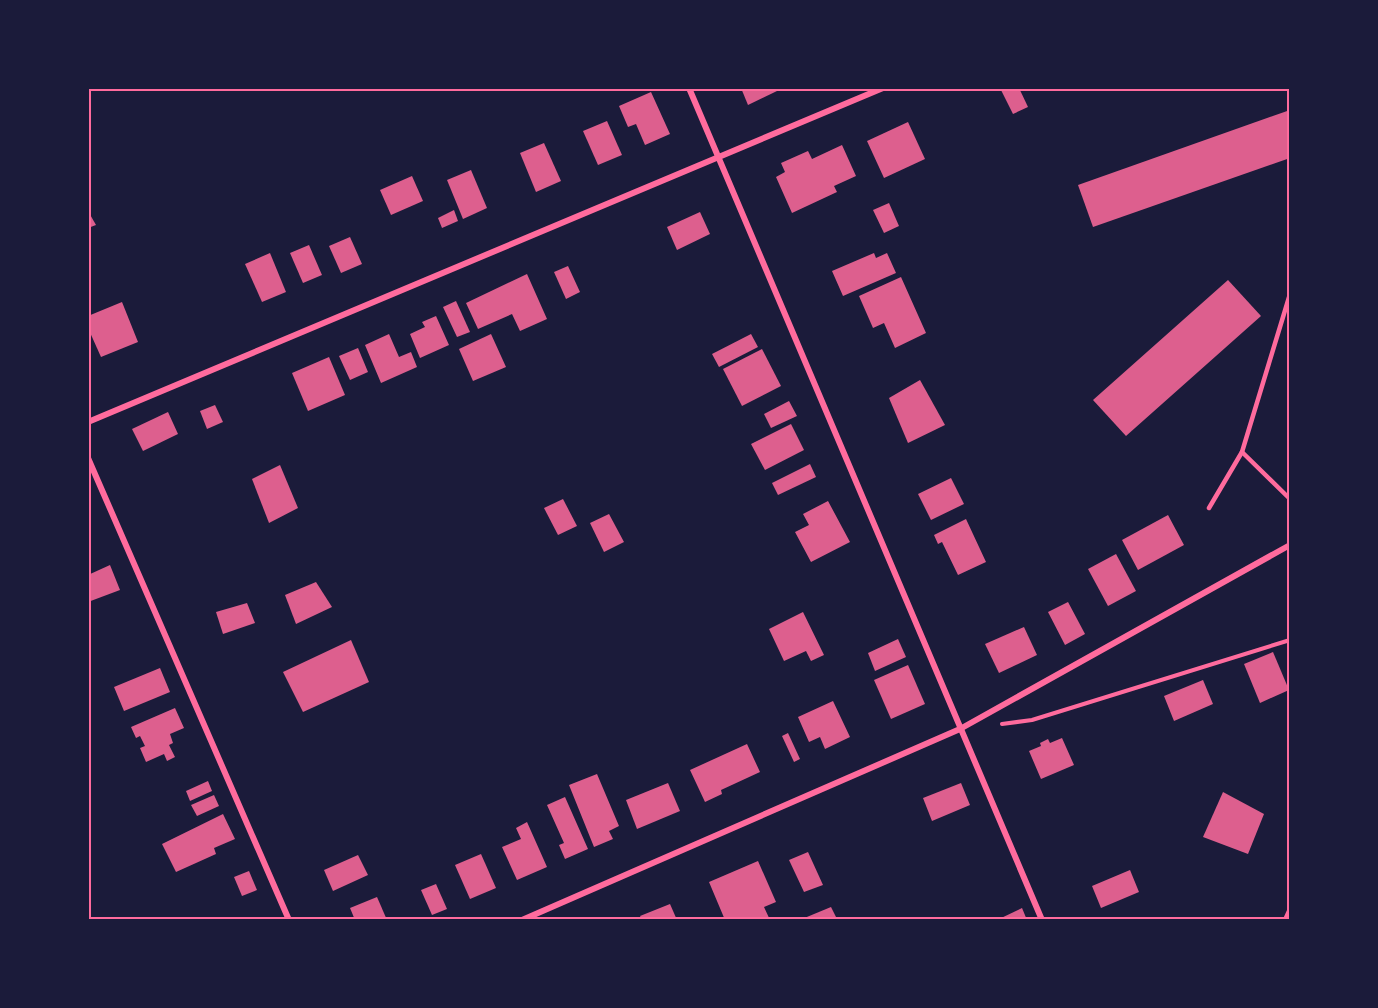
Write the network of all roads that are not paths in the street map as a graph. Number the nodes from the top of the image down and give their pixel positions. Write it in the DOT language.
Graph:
graph roads {
  1 [pos="688,88"];
  2 [pos="883,88"];
  3 [pos="719,157"];
  4 [pos="1290,294"];
  5 [pos="88,422"];
  6 [pos="1242,452"];
  7 [pos="88,458"];
  8 [pos="1290,500"];
  9 [pos="1209,508"];
  10 [pos="1290,545"];
  11 [pos="960,729"];
  12 [pos="1290,909"];
  13 [pos="289,920"];
  14 [pos="522,920"];
  15 [pos="1042,920"];
  16 [pos="1285,920"];
  1 -- 3 [label="street"];
  2 -- 3 [label="street"];
  3 -- 5 [label="street"];
  3 -- 11 [label="street"];
  4 -- 6 [label="lane"];
  6 -- 8 [label="lane"];
  6 -- 9 [label="lane"];
  7 -- 13 [label="street"];
  10 -- 11 [label="street"];
  11 -- 14 [label="street"];
  11 -- 15 [label="street"];
  12 -- 16 [label="lane"];
}
